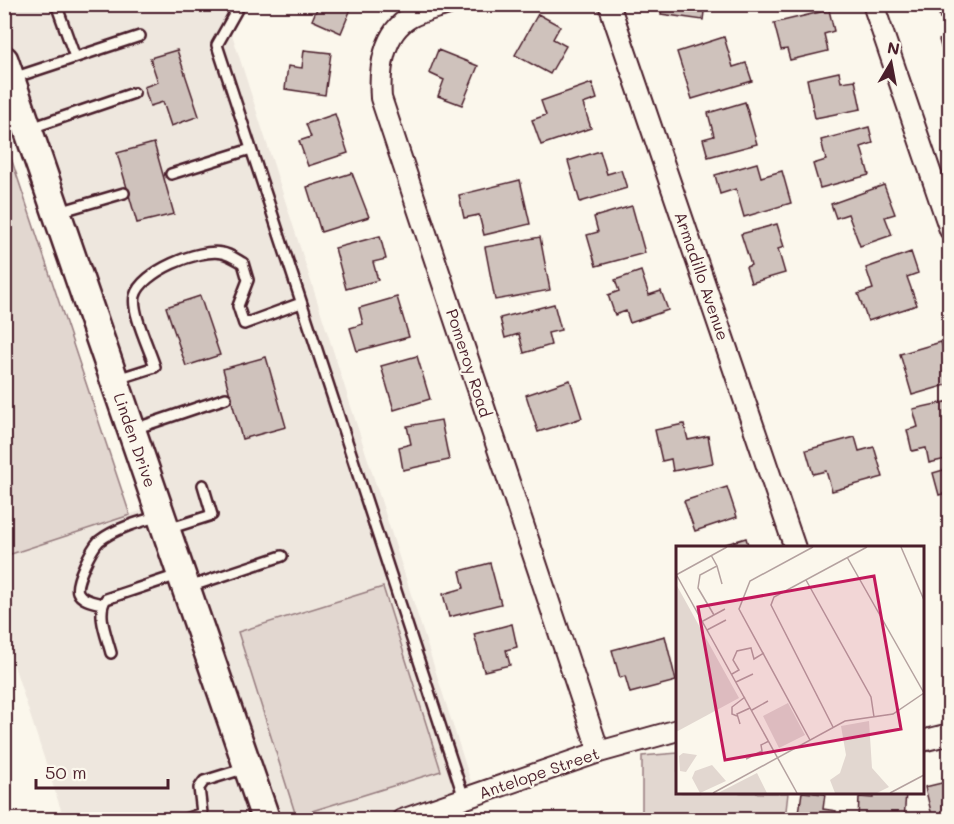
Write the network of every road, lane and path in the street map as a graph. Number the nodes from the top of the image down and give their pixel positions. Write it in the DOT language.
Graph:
graph roads {
  1 [pos="56,4"];
  2 [pos="240,4"];
  3 [pos="448,4"];
  4 [pos="609,4"];
  5 [pos="873,4"];
  6 [pos="140,36"];
  7 [pos="75,57"];
  8 [pos="8,69"];
  9 [pos="134,93"];
  10 [pos="28,129"];
  11 [pos="251,149"];
  12 [pos="171,174"];
  13 [pos="124,194"];
  14 [pos="57,213"];
  15 [pos="950,230"];
  16 [pos="301,303"];
  17 [pos="115,380"];
  18 [pos="226,398"];
  19 [pos="132,430"];
  20 [pos="203,485"];
  21 [pos="164,523"];
  22 [pos="794,546"];
  23 [pos="282,556"];
  24 [pos="184,581"];
  25 [pos="102,604"];
  26 [pos="111,653"];
  27 [pos="676,731"];
  28 [pos="950,734"];
  29 [pos="924,740"];
  30 [pos="599,752"];
  31 [pos="248,767"];
  32 [pos="464,798"];
  33 [pos="182,819"];
  34 [pos="266,819"];
  35 [pos="402,819"];
  1 -- 7 [label="lane"];
  2 -- 11 [label="lane"];
  3 -- 30 [label="street, Pomeroy Road"];
  4 -- 22 [label="street, Armadillo Avenue"];
  5 -- 15 [label="street"];
  6 -- 7 [label="lane"];
  7 -- 8 [label="lane"];
  8 -- 10 [label="street, Linden Drive"];
  9 -- 10 [label="lane"];
  10 -- 14 [label="street, Linden Drive"];
  11 -- 12 [label="lane"];
  11 -- 16 [label="lane"];
  13 -- 14 [label="lane"];
  14 -- 17 [label="street, Linden Drive"];
  16 -- 17 [label="lane"];
  16 -- 32 [label="lane"];
  17 -- 19 [label="street, Linden Drive"];
  18 -- 19 [label="lane"];
  19 -- 21 [label="street, Linden Drive"];
  20 -- 21 [label="lane"];
  21 -- 24 [label="street, Linden Drive"];
  21 -- 25 [label="lane"];
  23 -- 24 [label="lane"];
  24 -- 25 [label="lane"];
  24 -- 31 [label="street, Linden Drive"];
  25 -- 26 [label="lane"];
  27 -- 30 [label="street, Antelope Street"];
  28 -- 29 [label="street"];
  30 -- 32 [label="street, Antelope Street"];
  31 -- 33 [label="lane"];
  31 -- 34 [label="street, Linden Drive"];
  32 -- 35 [label="street, Antelope Street"];
}
